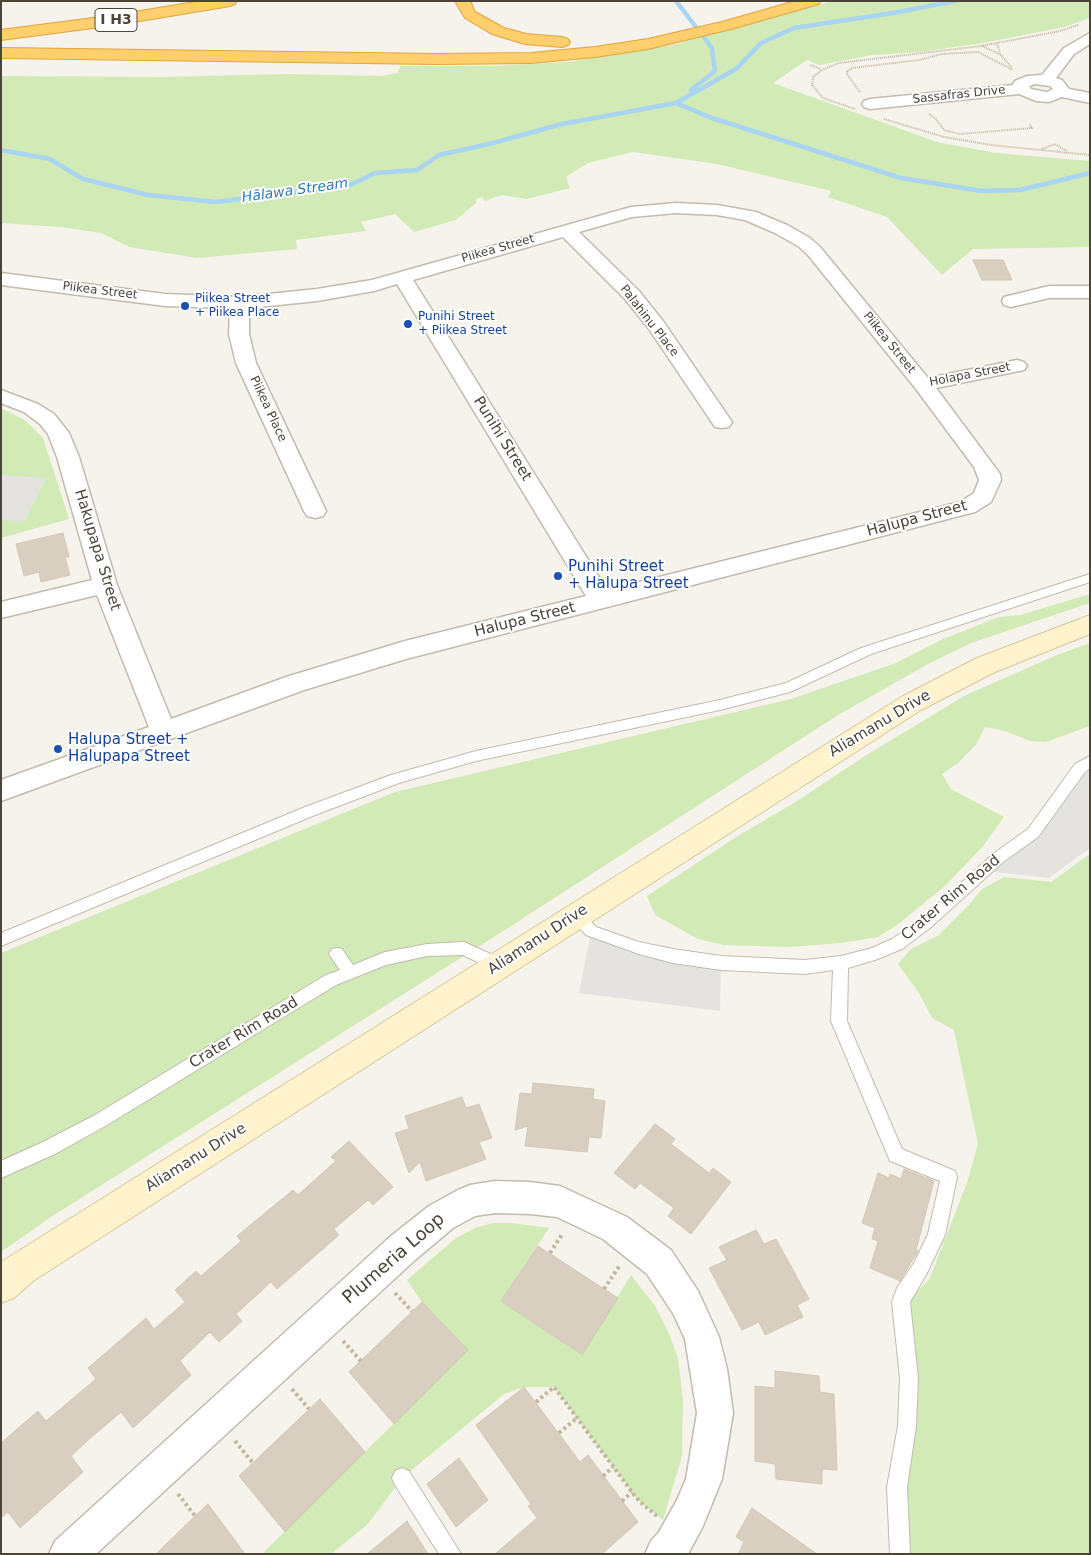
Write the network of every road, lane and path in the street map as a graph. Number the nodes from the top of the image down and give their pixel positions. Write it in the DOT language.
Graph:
graph roads {
  1 [pos="155,1"];
  2 [pos="230,1"];
  3 [pos="462,1"];
  4 [pos="814,1"];
  5 [pos="1,22"];
  6 [pos="677,31"];
  7 [pos="1,35"];
  8 [pos="1090,37"];
  9 [pos="997,43"];
  10 [pos="981,46"];
  11 [pos="1,53"];
  12 [pos="1001,55"];
  13 [pos="810,65"];
  14 [pos="822,70"];
  15 [pos="1014,71"];
  16 [pos="1046,80"];
  17 [pos="1022,89"];
  18 [pos="1060,92"];
  19 [pos="1090,98"];
  20 [pos="870,104"];
  21 [pos="1039,150"];
  22 [pos="1070,153"];
  23 [pos="566,230"];
  24 [pos="402,277"];
  25 [pos="1,279"];
  26 [pos="1090,292"];
  27 [pos="1011,301"];
  28 [pos="240,303"];
  29 [pos="1016,366"];
  30 [pos="923,385"];
  31 [pos="1,396"];
  32 [pos="722,422"];
  33 [pos="314,511"];
  34 [pos="1090,578"];
  35 [pos="105,585"];
  36 [pos="601,600"];
  37 [pos="1,610"];
  38 [pos="1090,624"];
  39 [pos="163,732"];
  40 [pos="1090,760"];
  41 [pos="1,791"];
  42 [pos="576,916"];
  43 [pos="1,940"];
  44 [pos="337,954"];
  45 [pos="841,963"];
  46 [pos="500,965"];
  47 [pos="350,972"];
  48 [pos="1,1170"];
  49 [pos="563,1233"];
  50 [pos="550,1253"];
  51 [pos="620,1265"];
  52 [pos="1,1285"];
  53 [pos="604,1289"];
  54 [pos="394,1292"];
  55 [pos="412,1311"];
  56 [pos="343,1341"];
  57 [pos="361,1361"];
  58 [pos="292,1388"];
  59 [pos="536,1402"];
  60 [pos="309,1409"];
  61 [pos="577,1418"];
  62 [pos="559,1433"];
  63 [pos="236,1441"];
  64 [pos="253,1463"];
  65 [pos="613,1467"];
  66 [pos="603,1476"];
  67 [pos="402,1478"];
  68 [pos="632,1492"];
  69 [pos="178,1494"];
  70 [pos="622,1501"];
  71 [pos="195,1516"];
  72 [pos="663,1537"];
  73 [pos="68,1554"];
  74 [pos="451,1554"];
  75 [pos="900,1554"];
  1 -- 5 [label="highway, I H3"];
  2 -- 7 [label="highway, I H3"];
  3 -- 6 [label="highway"];
  4 -- 6 [label="highway"];
  6 -- 11 [label="highway"];
  8 -- 16 [label="street"];
  9 -- 12 [label="path"];
  10 -- 12 [label="path"];
  12 -- 15 [label="path"];
  13 -- 14 [label="path"];
  16 -- 17 [label="street, Sassafras Drive"];
  16 -- 18 [label="street, Sassafras Drive"];
  17 -- 18 [label="street, Sassafras Drive"];
  17 -- 20 [label="street, Sassafras Drive"];
  18 -- 19 [label="street, Sassafras Drive"];
  21 -- 22 [label="path"];
  23 -- 24 [label="street, Piikea Street"];
  23 -- 30 [label="street, Piikea Street"];
  23 -- 32 [label="street, Palahinu Place"];
  24 -- 28 [label="street, Piikea Street"];
  24 -- 36 [label="street, Punihi Street"];
  25 -- 28 [label="street, Piikea Street"];
  26 -- 27 [label="street"];
  28 -- 33 [label="street, Piikea Place"];
  29 -- 30 [label="street, Holapa Street"];
  30 -- 36 [label="street, Halupa Street"];
  31 -- 35 [label="street, Hakupapa Street"];
  34 -- 43 [label="lane"];
  35 -- 37 [label="street"];
  35 -- 39 [label="street, Hakupapa Street"];
  36 -- 39 [label="street, Halupa Street"];
  38 -- 42 [label="street, Aliamanu Drive"];
  39 -- 41 [label="street, Halupa Street"];
  40 -- 45 [label="lane, Crater Rim Road"];
  42 -- 45 [label="lane, Crater Rim Road"];
  42 -- 46 [label="street, Aliamanu Drive"];
  44 -- 47 [label="lane"];
  45 -- 75 [label="lane"];
  46 -- 47 [label="lane, Crater Rim Road"];
  46 -- 52 [label="street, Aliamanu Drive"];
  47 -- 48 [label="lane, Crater Rim Road"];
  49 -- 50 [label="path"];
  51 -- 53 [label="path"];
  54 -- 55 [label="path"];
  56 -- 57 [label="path"];
  58 -- 60 [label="path"];
  59 -- 61 [label="path"];
  61 -- 62 [label="path"];
  61 -- 65 [label="path"];
  63 -- 64 [label="path"];
  65 -- 66 [label="path"];
  65 -- 68 [label="path"];
  67 -- 74 [label="lane"];
  68 -- 70 [label="path"];
  68 -- 72 [label="path"];
  69 -- 71 [label="path"];
  72 -- 73 [label="street, Plumeria Loop"];
}
